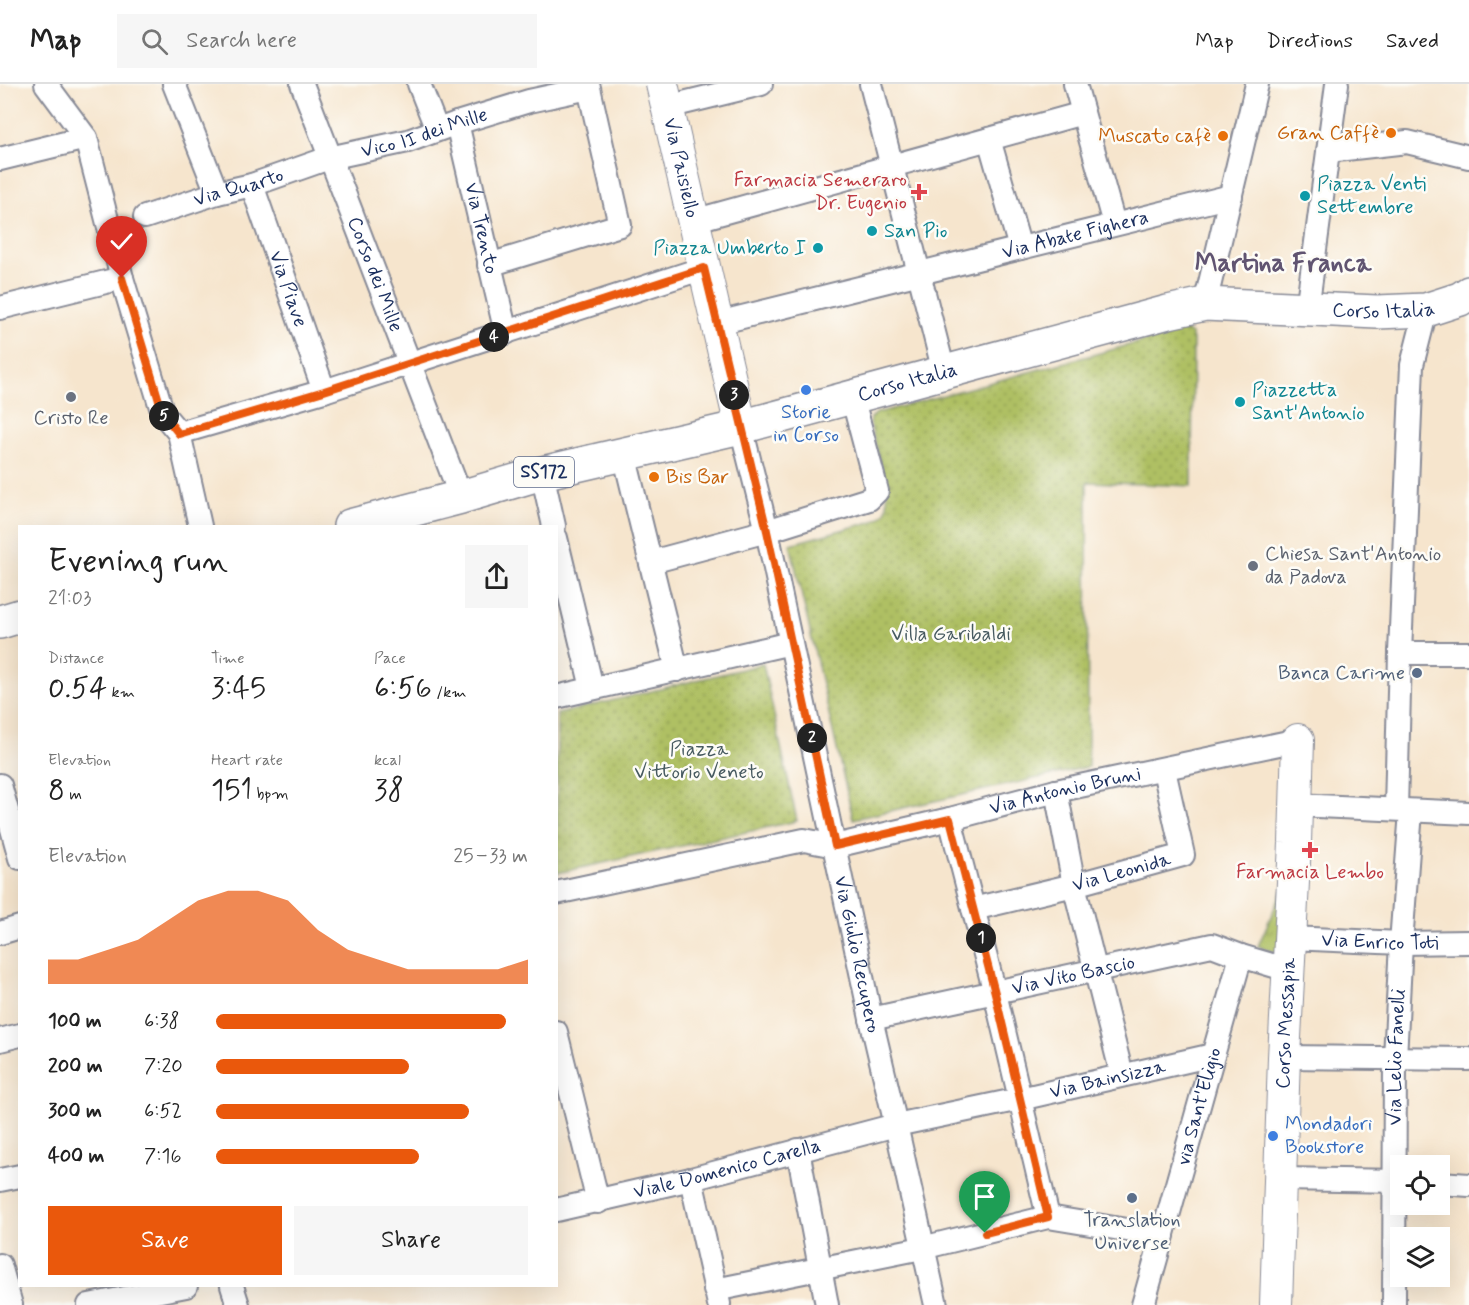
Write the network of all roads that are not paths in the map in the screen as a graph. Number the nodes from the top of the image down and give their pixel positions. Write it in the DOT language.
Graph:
graph roads {
  1 [pos="46,84"];
  2 [pos="174,84"];
  3 [pos="302,84"];
  4 [pos="419,84"];
  5 [pos="761,84"];
  6 [pos="871,84"];
  7 [pos="1076,84"];
  8 [pos="1257,84"];
  9 [pos="1337,84"];
  10 [pos="728,88"];
  11 [pos="525,93"];
  12 [pos="664,95"];
  13 [pos="1083,113"];
  14 [pos="447,126"];
  15 [pos="86,138"];
  16 [pos="989,139"];
  17 [pos="1328,151"];
  18 [pos="1469,157"];
  19 [pos="330,158"];
  20 [pos="0,159"];
  21 [pos="891,166"];
  22 [pos="252,185"];
  23 [pos="217,193"];
  24 [pos="1230,196"];
  25 [pos="145,217"];
  26 [pos="693,221"];
  27 [pos="1114,224"];
  28 [pos="1020,248"];
  29 [pos="489,265"];
  30 [pos="704,268"];
  31 [pos="920,274"];
  32 [pos="122,278"];
  33 [pos="1466,299"];
  34 [pos="1205,304"];
  35 [pos="0,308"];
  36 [pos="1307,310"];
  37 [pos="1426,310"];
  38 [pos="718,323"];
  39 [pos="506,333"];
  40 [pos="409,363"];
  41 [pos="944,372"];
  42 [pos="324,391"];
  43 [pos="852,396"];
  44 [pos="741,427"];
  45 [pos="179,434"];
  46 [pos="624,454"];
  47 [pos="542,473"];
  48 [pos="461,497"];
  49 [pos="429,517"];
  50 [pos="200,525"];
  51 [pos="359,525"];
  52 [pos="554,525"];
  53 [pos="767,531"];
  54 [pos="558,553"];
  55 [pos="651,562"];
  56 [pos="562,584"];
  57 [pos="18,617"];
  58 [pos="0,622"];
  59 [pos="791,643"];
  60 [pos="1469,653"];
  61 [pos="1400,654"];
  62 [pos="677,670"];
  63 [pos="592,688"];
  64 [pos="558,696"];
  65 [pos="1298,740"];
  66 [pos="1164,770"];
  67 [pos="0,785"];
  68 [pos="1056,791"];
  69 [pos="1296,805"];
  70 [pos="1403,810"];
  71 [pos="1469,813"];
  72 [pos="950,819"];
  73 [pos="5,823"];
  74 [pos="835,846"];
  75 [pos="18,853"];
  76 [pos="1074,885"];
  77 [pos="558,893"];
  78 [pos="973,909"];
  79 [pos="18,928"];
  80 [pos="0,933"];
  81 [pos="1290,938"];
  82 [pos="1469,942"];
  83 [pos="1401,943"];
  84 [pos="1240,956"];
  85 [pos="1097,969"];
  86 [pos="1288,970"];
  87 [pos="995,993"];
  88 [pos="870,1019"];
  89 [pos="18,1036"];
  90 [pos="0,1040"];
  91 [pos="558,1046"];
  92 [pos="1213,1055"];
  93 [pos="1284,1057"];
  94 [pos="1395,1058"];
  95 [pos="1469,1059"];
  96 [pos="1122,1075"];
  97 [pos="1020,1099"];
  98 [pos="896,1125"];
  99 [pos="798,1150"];
  100 [pos="1397,1155"];
  101 [pos="18,1176"];
  102 [pos="691,1179"];
  103 [pos="1281,1179"];
  104 [pos="0,1180"];
  105 [pos="1390,1181"];
  106 [pos="1450,1184"];
  107 [pos="1469,1185"];
  108 [pos="598,1202"];
  109 [pos="558,1210"];
  110 [pos="1397,1215"];
  111 [pos="1048,1217"];
  112 [pos="1163,1236"];
  113 [pos="922,1248"];
  114 [pos="0,1265"];
  115 [pos="820,1268"];
  116 [pos="175,1287"];
  117 [pos="232,1287"];
  118 [pos="130,1291"];
  119 [pos="717,1297"];
  120 [pos="11,1305"];
  121 [pos="89,1305"];
  122 [pos="238,1305"];
  123 [pos="827,1305"];
  124 [pos="936,1305"];
  125 [pos="1143,1305"];
  126 [pos="1276,1305"];
  127 [pos="1394,1305"];
  1 -- 15 [label="street"];
  2 -- 23 [label="street"];
  3 -- 19 [label="street, Corso dei Mille"];
  4 -- 14 [label="street, Via Trento"];
  5 -- 10 [label="street"];
  6 -- 21 [label="street"];
  7 -- 13 [label="street"];
  8 -- 24 [label="street"];
  9 -- 17 [label="street"];
  10 -- 12 [label="street"];
  11 -- 14 [label="street, Vico II dei Mille"];
  11 -- 29 [label="street, Vico II dei Mille"];
  12 -- 26 [label="street, Via Paisiello"];
  13 -- 16 [label="street"];
  13 -- 27 [label="street"];
  14 -- 19 [label="street, Vico II dei Mille"];
  14 -- 29 [label="street, Via Trento"];
  15 -- 20 [label="street"];
  15 -- 32 [label="street"];
  16 -- 21 [label="street"];
  16 -- 28 [label="street"];
  17 -- 18 [label="street"];
  17 -- 36 [label="street"];
  19 -- 22 [label="street, Via Quarto"];
  19 -- 40 [label="street, Corso dei Mille"];
  21 -- 26 [label="street"];
  21 -- 31 [label="street"];
  22 -- 23 [label="street, Via Quarto"];
  22 -- 42 [label="street, Via Piave"];
  23 -- 25 [label="street, Via Quarto"];
  24 -- 27 [label="street, Via Abate Fighera"];
  24 -- 34 [label="street"];
  26 -- 30 [label="street, Via Paisiello"];
  27 -- 28 [label="street, Via Abate Fighera"];
  28 -- 31 [label="street, Via Abate Fighera"];
  29 -- 39 [label="street, Via Trento"];
  30 -- 38 [label="street, Via Paisiello"];
  30 -- 39 [label="street"];
  31 -- 38 [label="street"];
  31 -- 41 [label="street"];
  32 -- 35 [label="street"];
  32 -- 45 [label="street"];
  33 -- 37 [label="main road, Corso Italia"];
  34 -- 36 [label="main road, Corso Italia"];
  34 -- 41 [label="main road, Corso Italia"];
  36 -- 37 [label="main road, Corso Italia"];
  37 -- 61 [label="street, Via Lelio Fanelli"];
  38 -- 44 [label="street, Via Paisiello"];
  39 -- 40 [label="street"];
  40 -- 42 [label="street"];
  40 -- 48 [label="street, Corso dei Mille"];
  41 -- 43 [label="main road, Corso Italia"];
  42 -- 45 [label="street"];
  43 -- 44 [label="main road, Corso Italia"];
  43 -- 53 [label="street"];
  44 -- 46 [label="main road, Corso Italia / SS172"];
  44 -- 53 [label="street, Via Giulio Recupero"];
  45 -- 50 [label="street"];
  46 -- 47 [label="main road, Corso Italia / SS172"];
  46 -- 55 [label="street"];
  47 -- 48 [label="main road, Corso Italia / SS172"];
  47 -- 52 [label="street"];
  48 -- 49 [label="main road, Corso Italia / SS172"];
  49 -- 51 [label="main road, Corso Italia / SS172"];
  53 -- 55 [label="street"];
  53 -- 59 [label="street, Via Giulio Recupero"];
  54 -- 56 [label="street"];
  55 -- 62 [label="street"];
  56 -- 63 [label="street"];
  57 -- 58 [label="main road"];
  59 -- 62 [label="street"];
  59 -- 74 [label="street, Via Giulio Recupero"];
  60 -- 61 [label="street"];
  61 -- 70 [label="street, Via Lelio Fanelli"];
  62 -- 63 [label="street"];
  63 -- 64 [label="street"];
  65 -- 66 [label="street, Via Antonio Bruni"];
  65 -- 69 [label="street, Corso Messapia"];
  66 -- 68 [label="street, Via Antonio Bruni"];
  66 -- 76 [label="street, Via Leonida"];
  67 -- 73 [label="street"];
  68 -- 72 [label="street, Via Antonio Bruni"];
  68 -- 76 [label="street"];
  69 -- 70 [label="street"];
  69 -- 81 [label="street, Corso Messapia"];
  70 -- 71 [label="street"];
  70 -- 83 [label="street, Via Lelio Fanelli"];
  72 -- 74 [label="street, Via Antonio Bruni"];
  72 -- 78 [label="street"];
  73 -- 75 [label="street"];
  74 -- 77 [label="street"];
  74 -- 88 [label="street, Via Giulio Recupero"];
  76 -- 78 [label="street, Via Leonida"];
  76 -- 85 [label="street"];
  78 -- 87 [label="street"];
  79 -- 80 [label="street"];
  81 -- 83 [label="street, Via Enrico Toti"];
  81 -- 86 [label="street, Corso Messapia"];
  82 -- 83 [label="street, Via Enrico Toti"];
  83 -- 94 [label="street, Via Lelio Fanelli"];
  84 -- 85 [label="street, Via Vito Bascio"];
  84 -- 86 [label="street"];
  84 -- 92 [label="street, via Sant'Eligio"];
  85 -- 87 [label="street, Via Vito Bascio"];
  85 -- 96 [label="street"];
  86 -- 93 [label="street, Corso Messapia"];
  87 -- 88 [label="street, Via Vito Bascio"];
  87 -- 97 [label="street"];
  88 -- 98 [label="street, Via Giulio Recupero"];
  89 -- 90 [label="street"];
  91 -- 108 [label="street"];
  92 -- 96 [label="street, Via Bainsizza"];
  92 -- 112 [label="street, via Sant'Eligio"];
  93 -- 94 [label="street"];
  93 -- 103 [label="street, Corso Messapia"];
  94 -- 95 [label="street"];
  94 -- 100 [label="street, Via Lelio Fanelli"];
  96 -- 97 [label="street, Via Bainsizza"];
  97 -- 98 [label="street, Via Bainsizza"];
  97 -- 111 [label="street"];
  98 -- 99 [label="street, Viale Domenico Carella"];
  98 -- 113 [label="street, Via Giulio Recupero"];
  99 -- 102 [label="street, Viale Domenico Carella"];
  99 -- 115 [label="street"];
  101 -- 104 [label="street"];
  102 -- 108 [label="street, Viale Domenico Carella"];
  102 -- 119 [label="street"];
  103 -- 105 [label="street"];
  103 -- 126 [label="street, Corso Messapia"];
  106 -- 107 [label="street"];
  108 -- 109 [label="street, Viale Domenico Carella"];
  110 -- 127 [label="street, Via Lelio Fanelli"];
  111 -- 112 [label="street"];
  111 -- 113 [label="street"];
  112 -- 125 [label="street, via Sant'Eligio"];
  113 -- 115 [label="street"];
  113 -- 124 [label="street, Via Giulio Recupero"];
  114 -- 120 [label="street"];
  115 -- 119 [label="street"];
  115 -- 123 [label="street"];
  116 -- 118 [label="street"];
  117 -- 122 [label="street"];
  118 -- 121 [label="street"];
}
